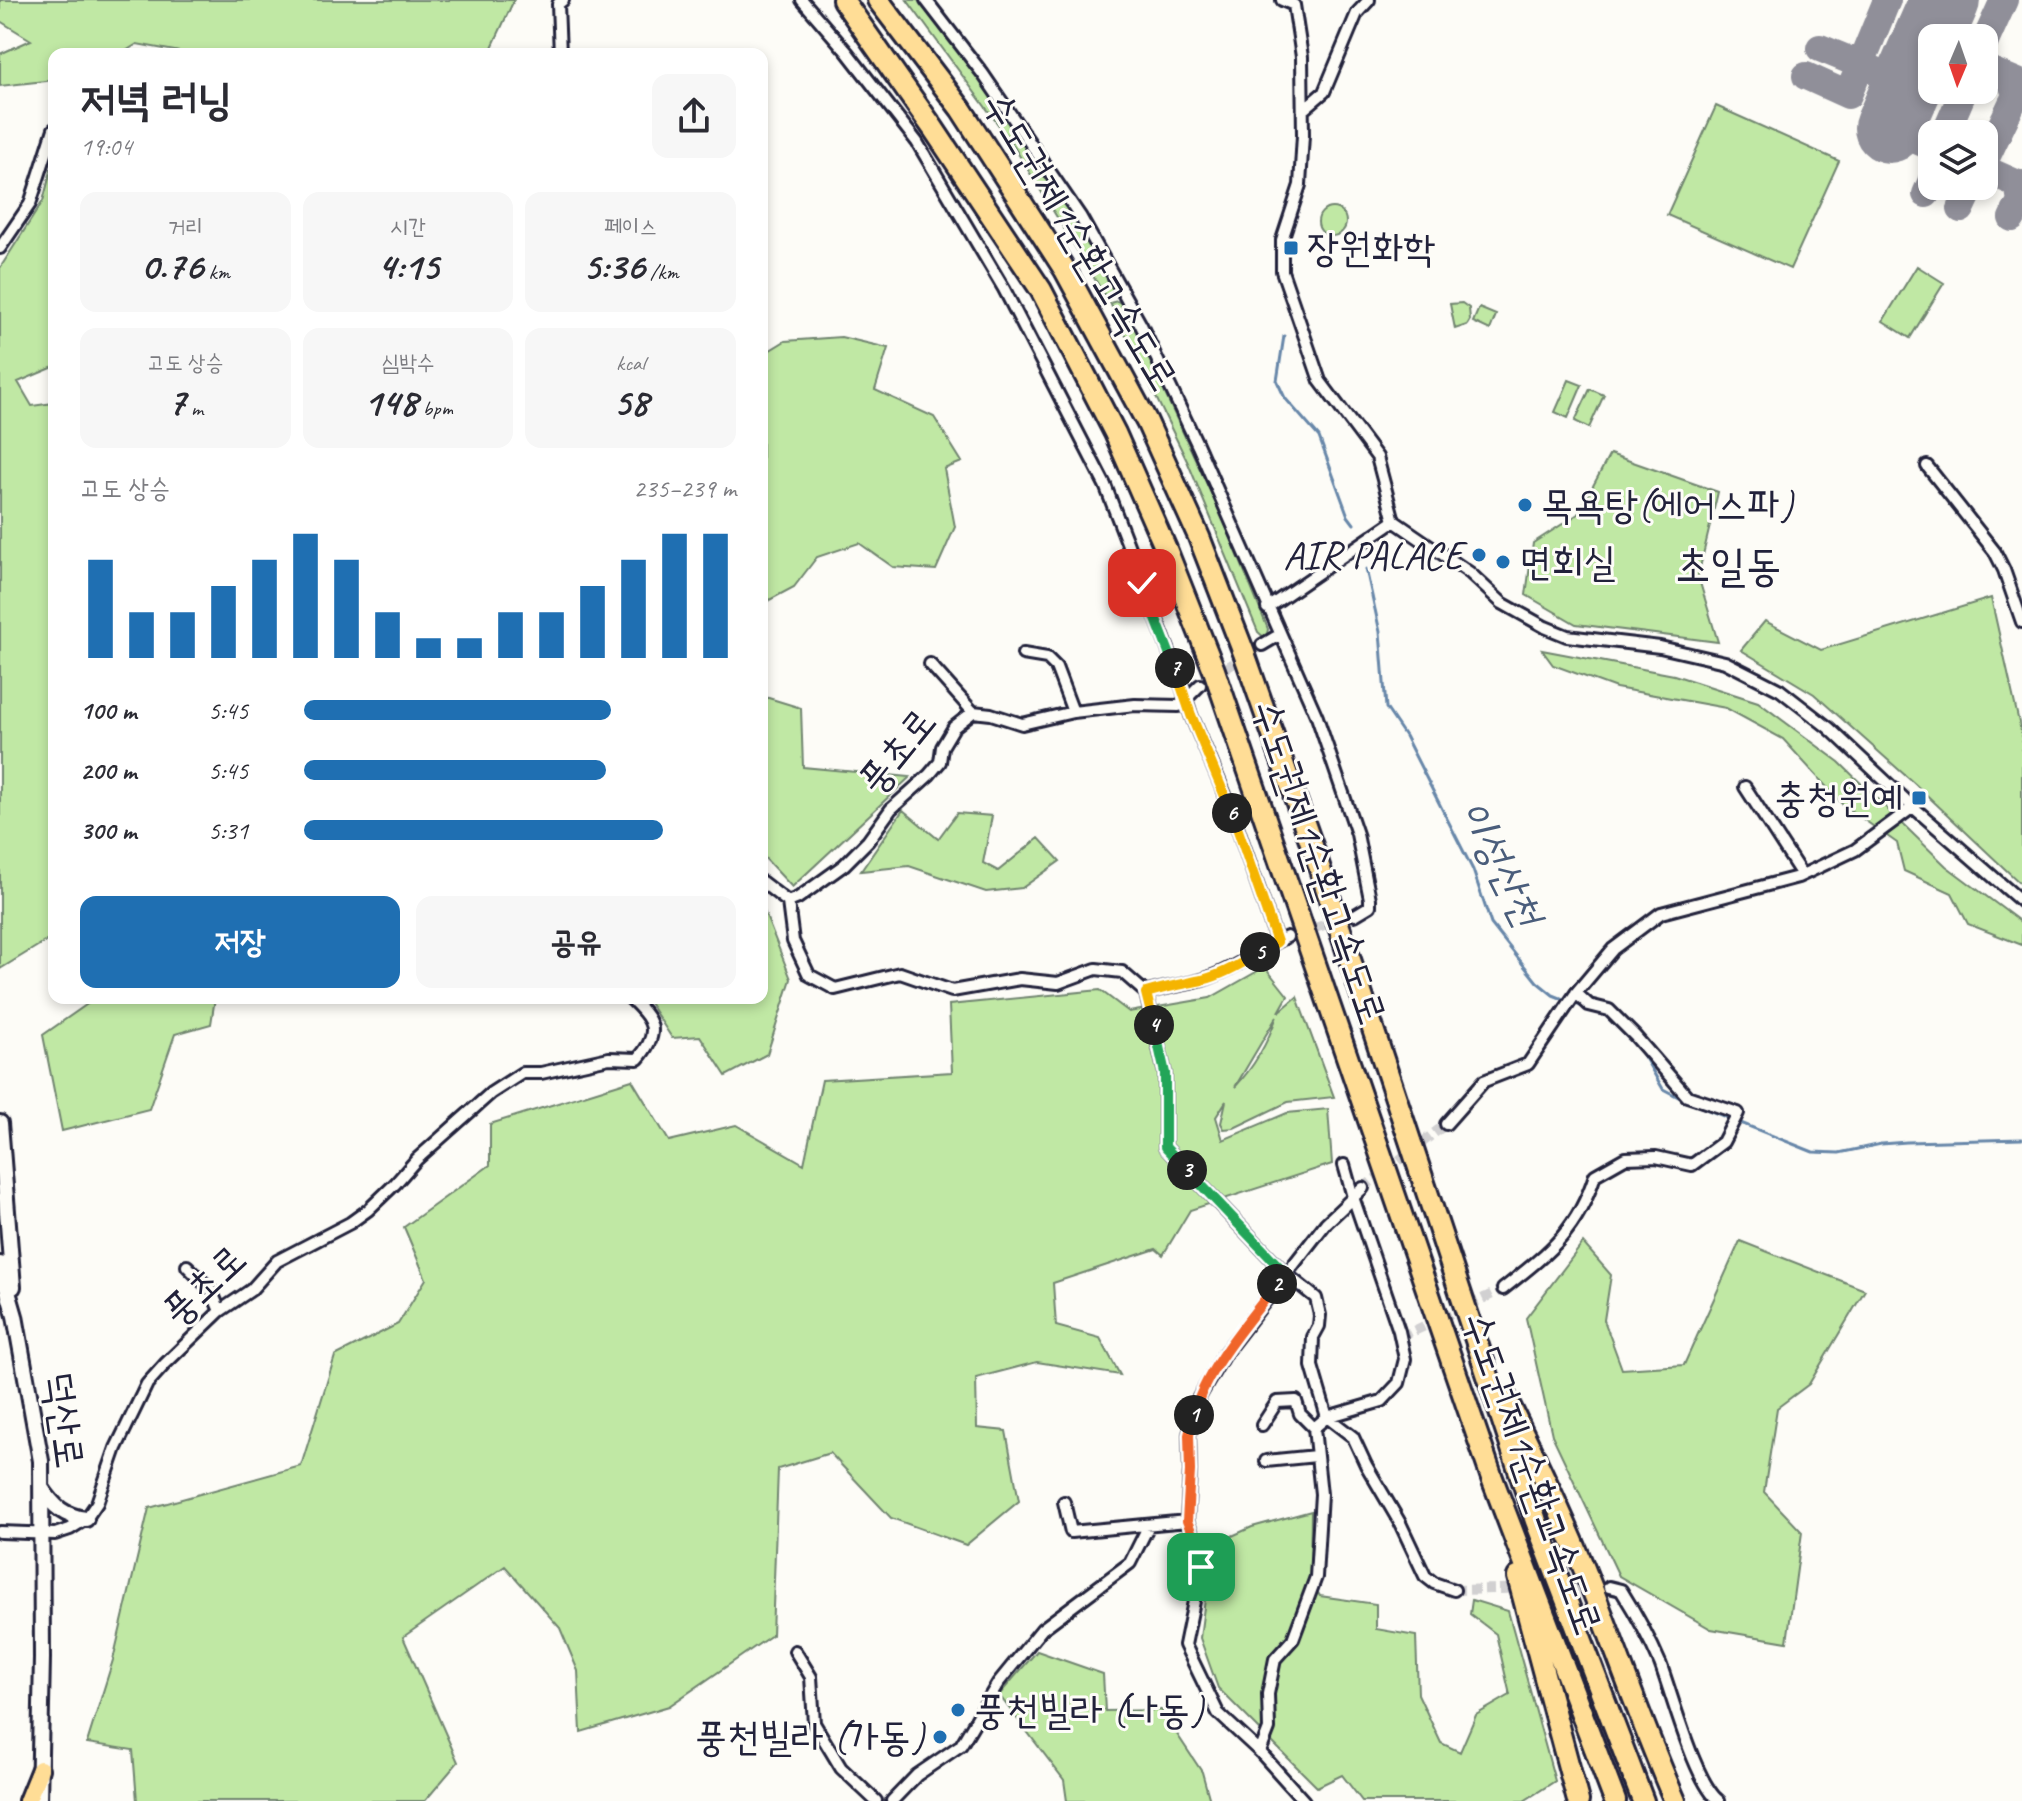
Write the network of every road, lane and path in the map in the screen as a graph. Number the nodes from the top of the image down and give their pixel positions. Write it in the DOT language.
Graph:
graph roads {
  1 [pos="563,0"];
  2 [pos="802,0"];
  3 [pos="843,0"];
  4 [pos="878,0"];
  5 [pos="926,0"];
  6 [pos="1282,0"];
  7 [pos="1369,0"];
  8 [pos="1294,2"];
  9 [pos="560,48"];
  10 [pos="1303,110"];
  11 [pos="48,148"];
  12 [pos="0,248"];
  13 [pos="1927,466"];
  14 [pos="1394,521"];
  15 [pos="1267,608"];
  16 [pos="2022,622"];
  17 [pos="1279,635"];
  18 [pos="1262,645"];
  19 [pos="1023,654"];
  20 [pos="930,664"];
  21 [pos="1200,685"];
  22 [pos="1186,699"];
  23 [pos="973,712"];
  24 [pos="1073,712"];
  25 [pos="1745,787"];
  26 [pos="1913,807"];
  27 [pos="1802,875"];
  28 [pos="768,887"];
  29 [pos="788,902"];
  30 [pos="2022,902"];
  31 [pos="1355,915"];
  32 [pos="1146,993"];
  33 [pos="1576,993"];
  34 [pos="635,1004"];
  35 [pos="0,1123"];
  36 [pos="1446,1124"];
  37 [pos="1344,1165"];
  38 [pos="1363,1188"];
  39 [pos="1353,1197"];
  40 [pos="0,1264"];
  41 [pos="187,1266"];
  42 [pos="1285,1273"];
  43 [pos="1503,1289"];
  44 [pos="220,1311"];
  45 [pos="15,1316"];
  46 [pos="1472,1330"];
  47 [pos="1327,1417"];
  48 [pos="1262,1425"];
  49 [pos="1314,1428"];
  50 [pos="1316,1456"];
  51 [pos="1266,1461"];
  52 [pos="1492,1478"];
  53 [pos="42,1488"];
  54 [pos="1064,1502"];
  55 [pos="86,1519"];
  56 [pos="1187,1521"];
  57 [pos="1149,1525"];
  58 [pos="0,1532"];
  59 [pos="42,1534"];
  60 [pos="1609,1587"];
  61 [pos="1454,1590"];
  62 [pos="795,1651"];
  63 [pos="1260,1752"];
  64 [pos="40,1769"];
  65 [pos="1577,1799"];
  66 [pos="27,1801"];
  67 [pos="39,1801"];
  68 [pos="51,1801"];
  69 [pos="876,1801"];
  70 [pos="892,1801"];
  71 [pos="1304,1801"];
  72 [pos="1615,1801"];
  73 [pos="1643,1801"];
  74 [pos="1675,1801"];
  75 [pos="1719,1801"];
  1 -- 9 [label="street"];
  2 -- 22 [label="street"];
  3 -- 52 [label="highway, 수도권제1순환고속도로"];
  4 -- 46 [label="highway, 수도권제1순환고속도로"];
  5 -- 15 [label="street"];
  6 -- 8 [label="street"];
  7 -- 10 [label="street"];
  8 -- 10 [label="street"];
  10 -- 14 [label="street"];
  11 -- 12 [label="street"];
  13 -- 16 [label="street"];
  14 -- 15 [label="street"];
  14 -- 26 [label="street"];
  15 -- 17 [label="street"];
  17 -- 18 [label="street"];
  17 -- 31 [label="street"];
  19 -- 24 [label="street"];
  20 -- 23 [label="street"];
  21 -- 22 [label="street"];
  22 -- 24 [label="street, 풍초로"];
  22 -- 32 [label="street"];
  23 -- 24 [label="street, 풍초로"];
  23 -- 29 [label="street, 풍초로"];
  25 -- 27 [label="street"];
  26 -- 27 [label="street"];
  26 -- 30 [label="street"];
  27 -- 33 [label="street"];
  28 -- 29 [label="street"];
  29 -- 32 [label="street"];
  32 -- 42 [label="street"];
  33 -- 36 [label="street"];
  33 -- 43 [label="street"];
  34 -- 44 [label="street, 풍초로"];
  35 -- 45 [label="main road, 덕산로"];
  37 -- 39 [label="street"];
  38 -- 39 [label="street"];
  39 -- 42 [label="street"];
  39 -- 47 [label="street"];
  40 -- 45 [label="main road, 덕산로"];
  41 -- 44 [label="street"];
  42 -- 47 [label="street"];
  42 -- 56 [label="street"];
  44 -- 55 [label="street, 풍초로"];
  45 -- 53 [label="main road, 덕산로"];
  46 -- 73 [label="highway, 수도권제1순환고속도로"];
  46 -- 74 [label="highway"];
  47 -- 49 [label="street"];
  47 -- 61 [label="street"];
  48 -- 49 [label="street"];
  49 -- 50 [label="street"];
  50 -- 51 [label="street"];
  50 -- 63 [label="street"];
  52 -- 65 [label="highway"];
  52 -- 72 [label="highway, 수도권제1순환고속도로"];
  53 -- 55 [label="main road"];
  53 -- 59 [label="main road, 덕산로"];
  54 -- 57 [label="street"];
  55 -- 59 [label="street"];
  56 -- 57 [label="street"];
  56 -- 63 [label="street"];
  57 -- 70 [label="street"];
  58 -- 59 [label="street"];
  59 -- 64 [label="main road"];
  60 -- 75 [label="street"];
  62 -- 69 [label="street"];
  63 -- 71 [label="street"];
  64 -- 66 [label="main road"];
  64 -- 67 [label="main road"];
  64 -- 68 [label="main road"];
}
